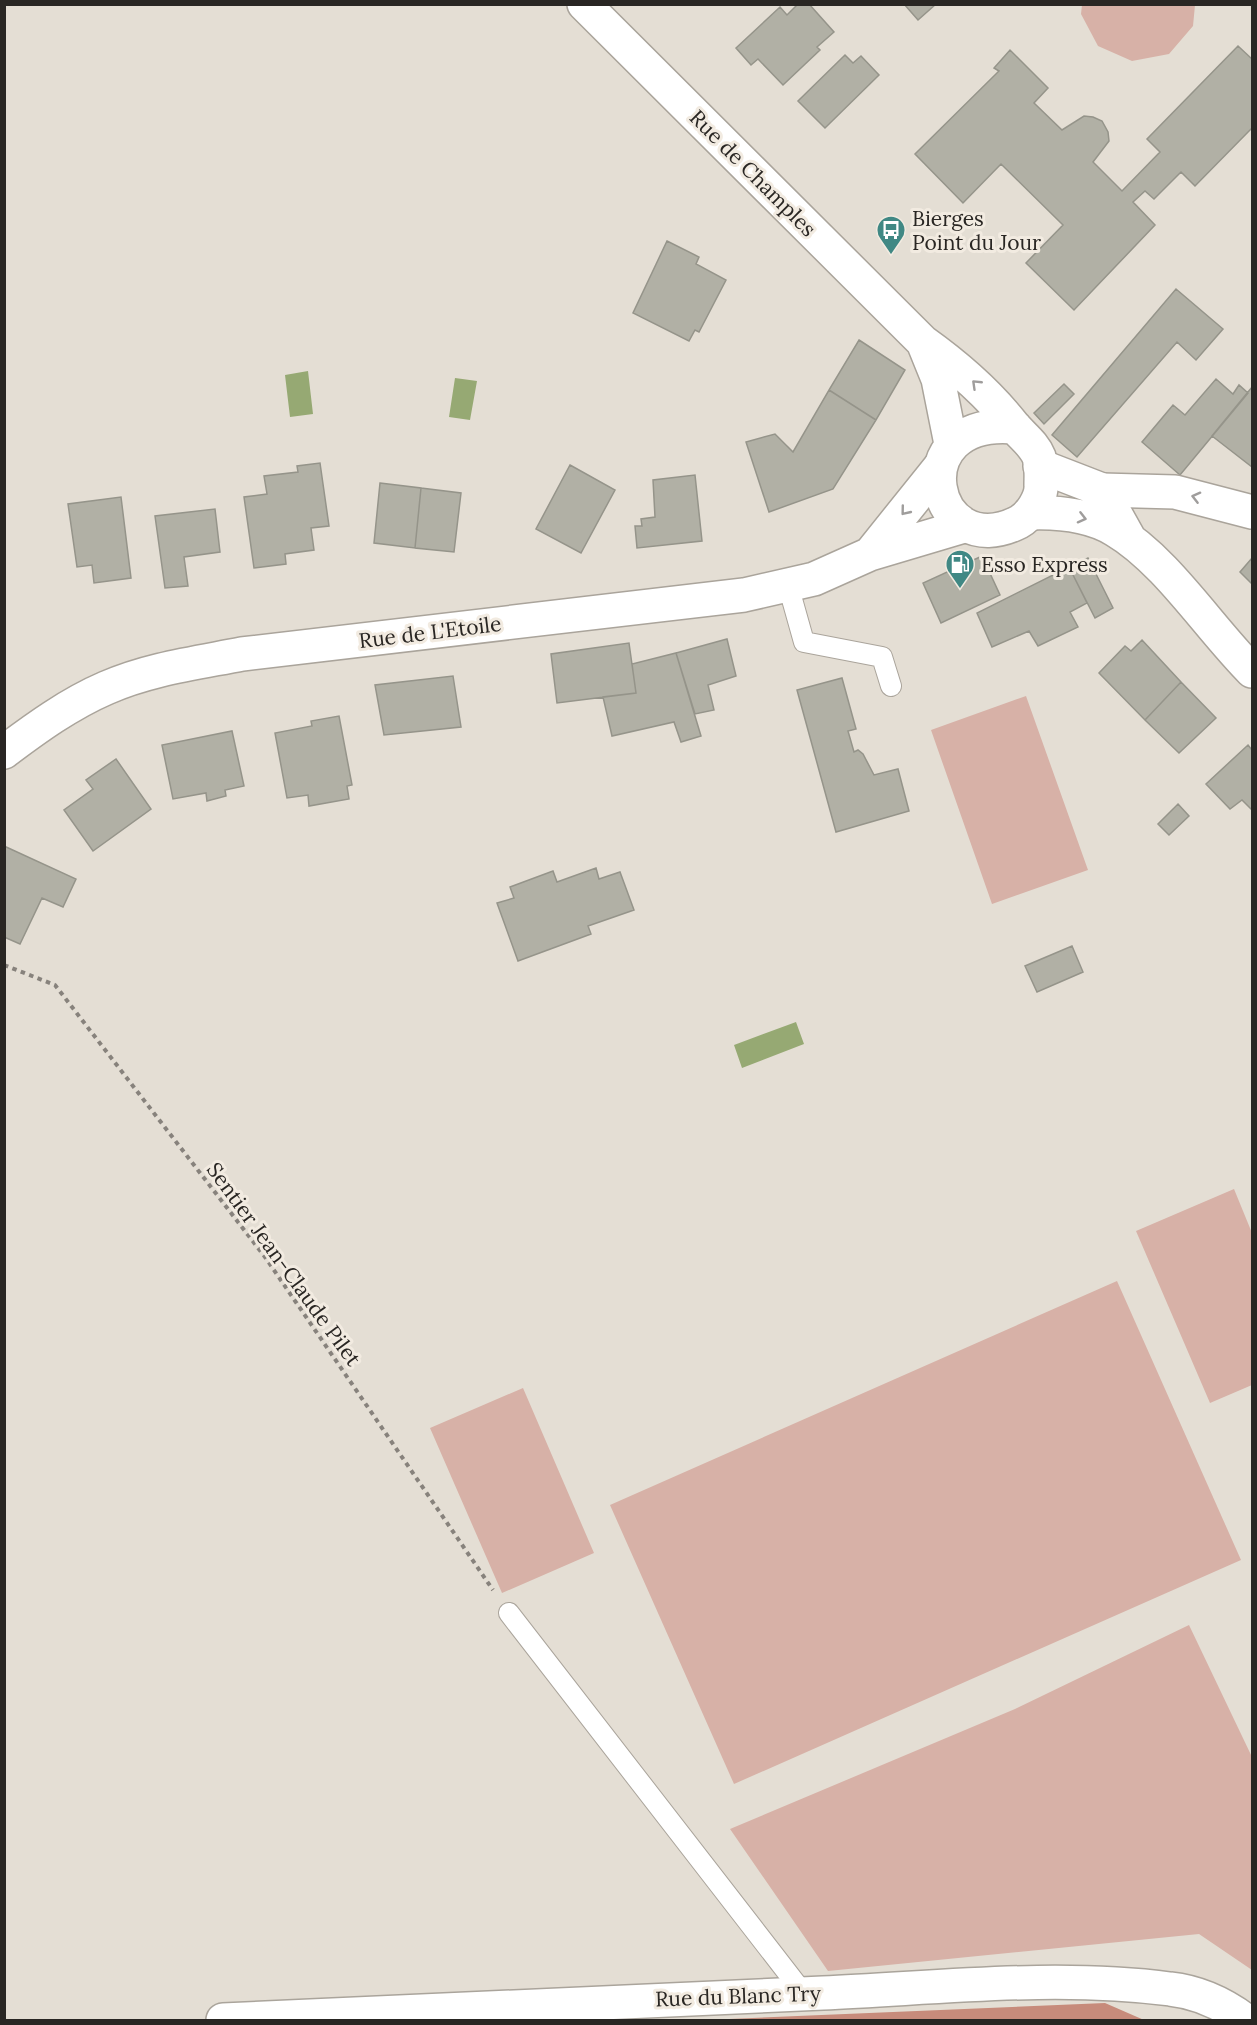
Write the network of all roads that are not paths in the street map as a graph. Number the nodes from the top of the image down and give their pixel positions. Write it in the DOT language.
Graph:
graph roads {
  1 [pos="584,4"];
  2 [pos="923,342"];
  3 [pos="1015,427"];
  4 [pos="945,456"];
  5 [pos="1040,466"];
  6 [pos="1101,490"];
  7 [pos="1252,512"];
  8 [pos="1030,513"];
  9 [pos="964,526"];
  10 [pos="1130,540"];
  11 [pos="870,554"];
  12 [pos="788,585"];
  13 [pos="1252,671"];
  14 [pos="891,686"];
  15 [pos="4,752"];
  16 [pos="509,1613"];
  17 [pos="804,1994"];
  18 [pos="223,2020"];
  19 [pos="1245,2020"];
  1 -- 2 [label="street, Rue de Champles"];
  3 -- 2 [label="street, Rue de Champles, one-way"];
  2 -- 4 [label="street, Rue de Champles"];
  3 -- 4 [label="street"];
  3 -- 5 [label="street"];
  4 -- 9 [label="street"];
  4 -- 11 [label="street, Rue de L'Etoile, one-way"];
  5 -- 6 [label="street"];
  5 -- 8 [label="street"];
  7 -- 6 [label="street, one-way"];
  6 -- 10 [label="street"];
  8 -- 9 [label="street"];
  8 -- 10 [label="street, one-way"];
  9 -- 11 [label="street, Rue de L'Etoile"];
  10 -- 13 [label="street"];
  11 -- 12 [label="street, Rue de L'Etoile"];
  12 -- 14 [label="lane"];
  12 -- 15 [label="street, Rue de L'Etoile"];
  16 -- 17 [label="lane"];
  17 -- 18 [label="street, Rue du Blanc Try"];
  17 -- 19 [label="street, Rue du Blanc Try"];
}
